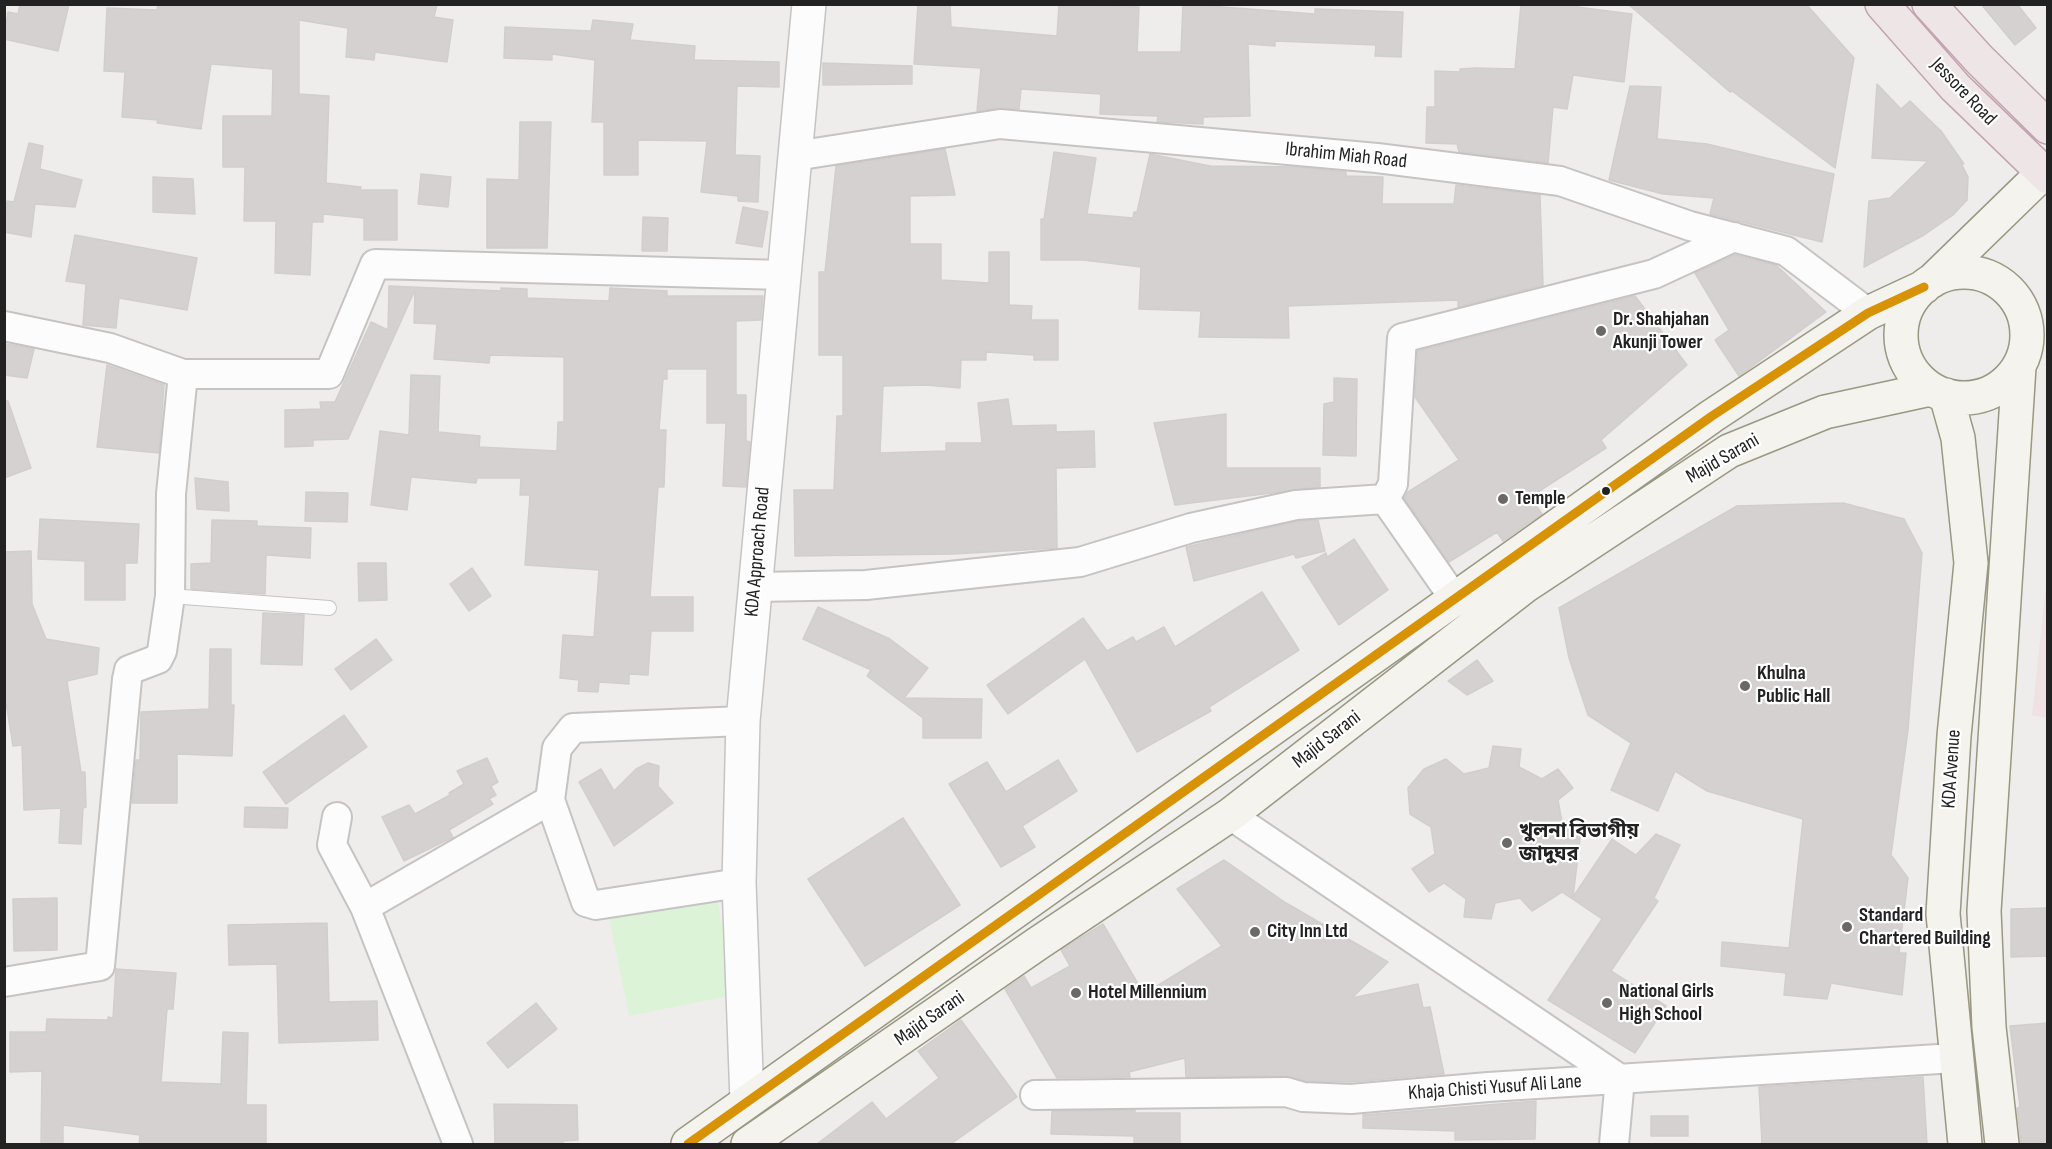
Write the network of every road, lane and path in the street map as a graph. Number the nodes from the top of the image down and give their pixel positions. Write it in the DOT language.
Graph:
graph roads {
  1 [pos="809,4"];
  2 [pos="1882,4"];
  3 [pos="1929,4"];
  4 [pos="2048,127"];
  5 [pos="795,156"];
  6 [pos="2045,175"];
  7 [pos="1734,237"];
  8 [pos="783,275"];
  9 [pos="1928,284"];
  10 [pos="1868,313"];
  11 [pos="2048,325"];
  12 [pos="4,326"];
  13 [pos="2023,358"];
  14 [pos="183,374"];
  15 [pos="1939,392"];
  16 [pos="1385,499"];
  17 [pos="754,587"];
  18 [pos="170,596"];
  19 [pos="1454,598"];
  20 [pos="329,608"];
  21 [pos="743,721"];
  22 [pos="550,800"];
  23 [pos="1230,815"];
  24 [pos="337,817"];
  25 [pos="739,883"];
  26 [pos="365,907"];
  27 [pos="4,982"];
  28 [pos="1955,1058"];
  29 [pos="1620,1079"];
  30 [pos="1035,1095"];
  31 [pos="747,1101"];
  32 [pos="458,1144"];
  33 [pos="687,1144"];
  34 [pos="748,1144"];
  35 [pos="1614,1144"];
  36 [pos="1965,1144"];
  37 [pos="2002,1144"];
  1 -- 5 [label="street, KDA Approach Road"];
  2 -- 6 [label="highway, Jessore Road"];
  3 -- 4 [label="highway, Jessore Road"];
  5 -- 7 [label="street, Ibrahim Miah Road"];
  5 -- 8 [label="street, KDA Approach Road"];
  6 -- 9 [label="main road, Majid Sarani"];
  7 -- 10 [label="street, Ibrahim Miah Road"];
  7 -- 16 [label="street"];
  8 -- 14 [label="street"];
  8 -- 17 [label="street, KDA Approach Road"];
  9 -- 10 [label="main road, Majid Sarani"];
  9 -- 13 [label="main road"];
  9 -- 15 [label="main road"];
  10 -- 19 [label="main road, Majid Sarani"];
  11 -- 13 [label="main road"];
  12 -- 14 [label="street"];
  13 -- 15 [label="main road"];
  13 -- 37 [label="main road"];
  14 -- 18 [label="street"];
  15 -- 23 [label="main road, Majid Sarani"];
  15 -- 28 [label="main road, KDA Avenue"];
  16 -- 17 [label="street"];
  16 -- 19 [label="street"];
  17 -- 21 [label="street, KDA Approach Road"];
  18 -- 20 [label="lane"];
  18 -- 27 [label="street"];
  19 -- 31 [label="main road, Majid Sarani"];
  21 -- 22 [label="street"];
  21 -- 25 [label="street, KDA Approach Road"];
  22 -- 25 [label="street"];
  22 -- 26 [label="street"];
  23 -- 29 [label="street"];
  23 -- 34 [label="main road, Majid Sarani"];
  24 -- 26 [label="street"];
  25 -- 31 [label="street, KDA Approach Road"];
  26 -- 32 [label="street"];
  28 -- 29 [label="street, Khaja Chisti Yusuf Ali Lane"];
  28 -- 36 [label="main road, KDA Avenue"];
  29 -- 30 [label="street, Khaja Chisti Yusuf Ali Lane"];
  29 -- 35 [label="street"];
  31 -- 33 [label="main road, Majid Sarani"];
}
